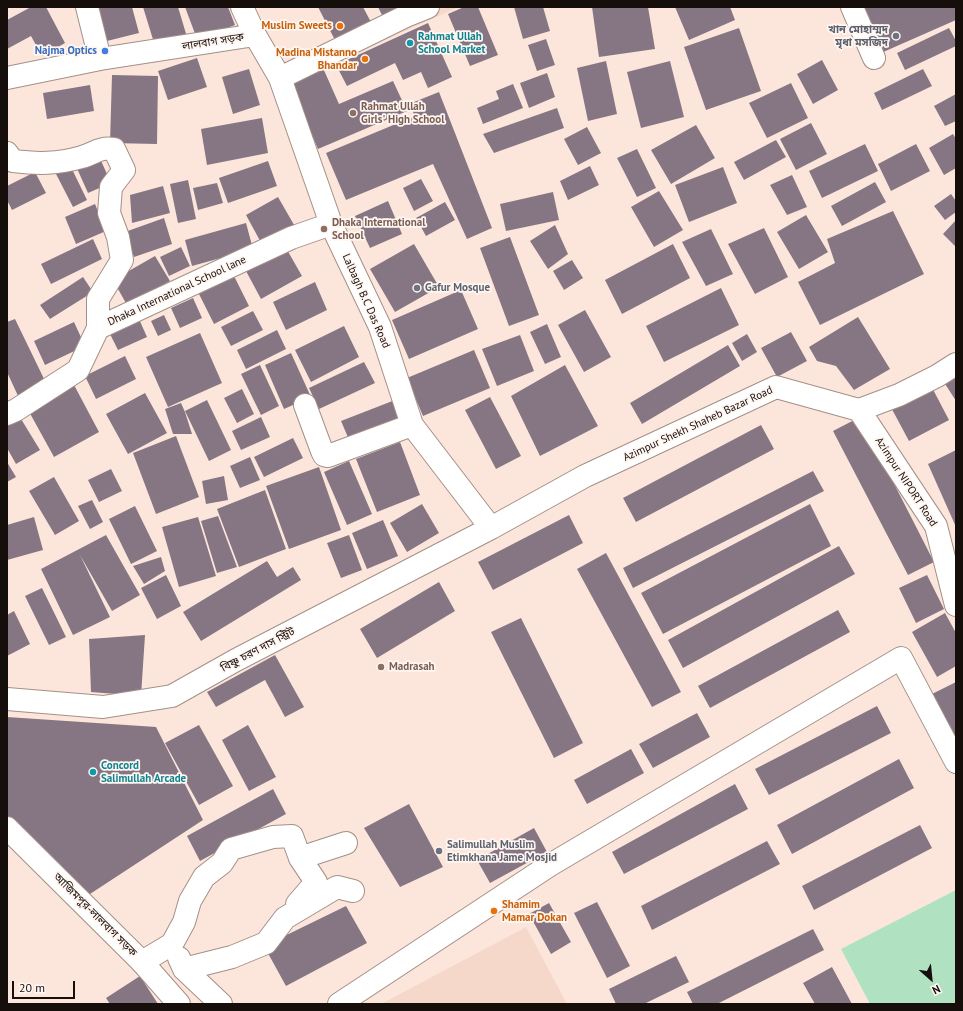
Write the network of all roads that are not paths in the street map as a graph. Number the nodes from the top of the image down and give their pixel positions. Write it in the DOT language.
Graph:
graph roads {
  1 [pos="87,7"];
  2 [pos="242,7"];
  3 [pos="428,7"];
  4 [pos="852,7"];
  5 [pos="256,35"];
  6 [pos="874,58"];
  7 [pos="100,59"];
  8 [pos="7,78"];
  9 [pos="280,78"];
  10 [pos="7,153"];
  11 [pos="331,224"];
  12 [pos="98,328"];
  13 [pos="956,364"];
  14 [pos="305,405"];
  15 [pos="859,410"];
  16 [pos="7,414"];
  17 [pos="412,425"];
  18 [pos="491,528"];
  19 [pos="956,605"];
  20 [pos="7,699"];
  21 [pos="956,762"];
  22 [pos="7,828"];
  23 [pos="346,843"];
  24 [pos="300,858"];
  25 [pos="353,891"];
  26 [pos="284,918"];
  27 [pos="172,944"];
  28 [pos="142,962"];
  29 [pos="184,969"];
  30 [pos="179,1004"];
  31 [pos="221,1004"];
  32 [pos="339,1004"];
  1 -- 7 [label="street"];
  2 -- 5 [label="street"];
  3 -- 9 [label="street"];
  4 -- 6 [label="street"];
  5 -- 7 [label="street, লালবাগ সড়ক"];
  5 -- 9 [label="street, লালবাগ সড়ক"];
  7 -- 8 [label="street, লালবাগ সড়ক"];
  9 -- 11 [label="street, Lalbagh B.C Das Road"];
  10 -- 12 [label="street"];
  11 -- 12 [label="street, Dhaka International School lane"];
  11 -- 17 [label="street, Lalbagh B.C Das Road"];
  12 -- 16 [label="street, Dhaka International School lane"];
  13 -- 15 [label="street"];
  14 -- 17 [label="street"];
  15 -- 18 [label="street, Azimpur Shekh Shaheb Bazar Road"];
  15 -- 19 [label="street, Azimpur NIPORT Road"];
  17 -- 18 [label="street, Lalbagh B.C Das Road"];
  18 -- 20 [label="street, বিষ্ণু চরণ দাস স্ট্রিট"];
  21 -- 32 [label="street"];
  22 -- 28 [label="street, আজিমপুর-লালবাগ সড়ক"];
  23 -- 24 [label="street"];
  24 -- 26 [label="street"];
  24 -- 27 [label="street"];
  25 -- 26 [label="street"];
  26 -- 29 [label="street"];
  27 -- 28 [label="street"];
  27 -- 29 [label="street"];
  28 -- 30 [label="street, আজিমপুর-লালবাগ সড়ক"];
  29 -- 31 [label="street"];
}
